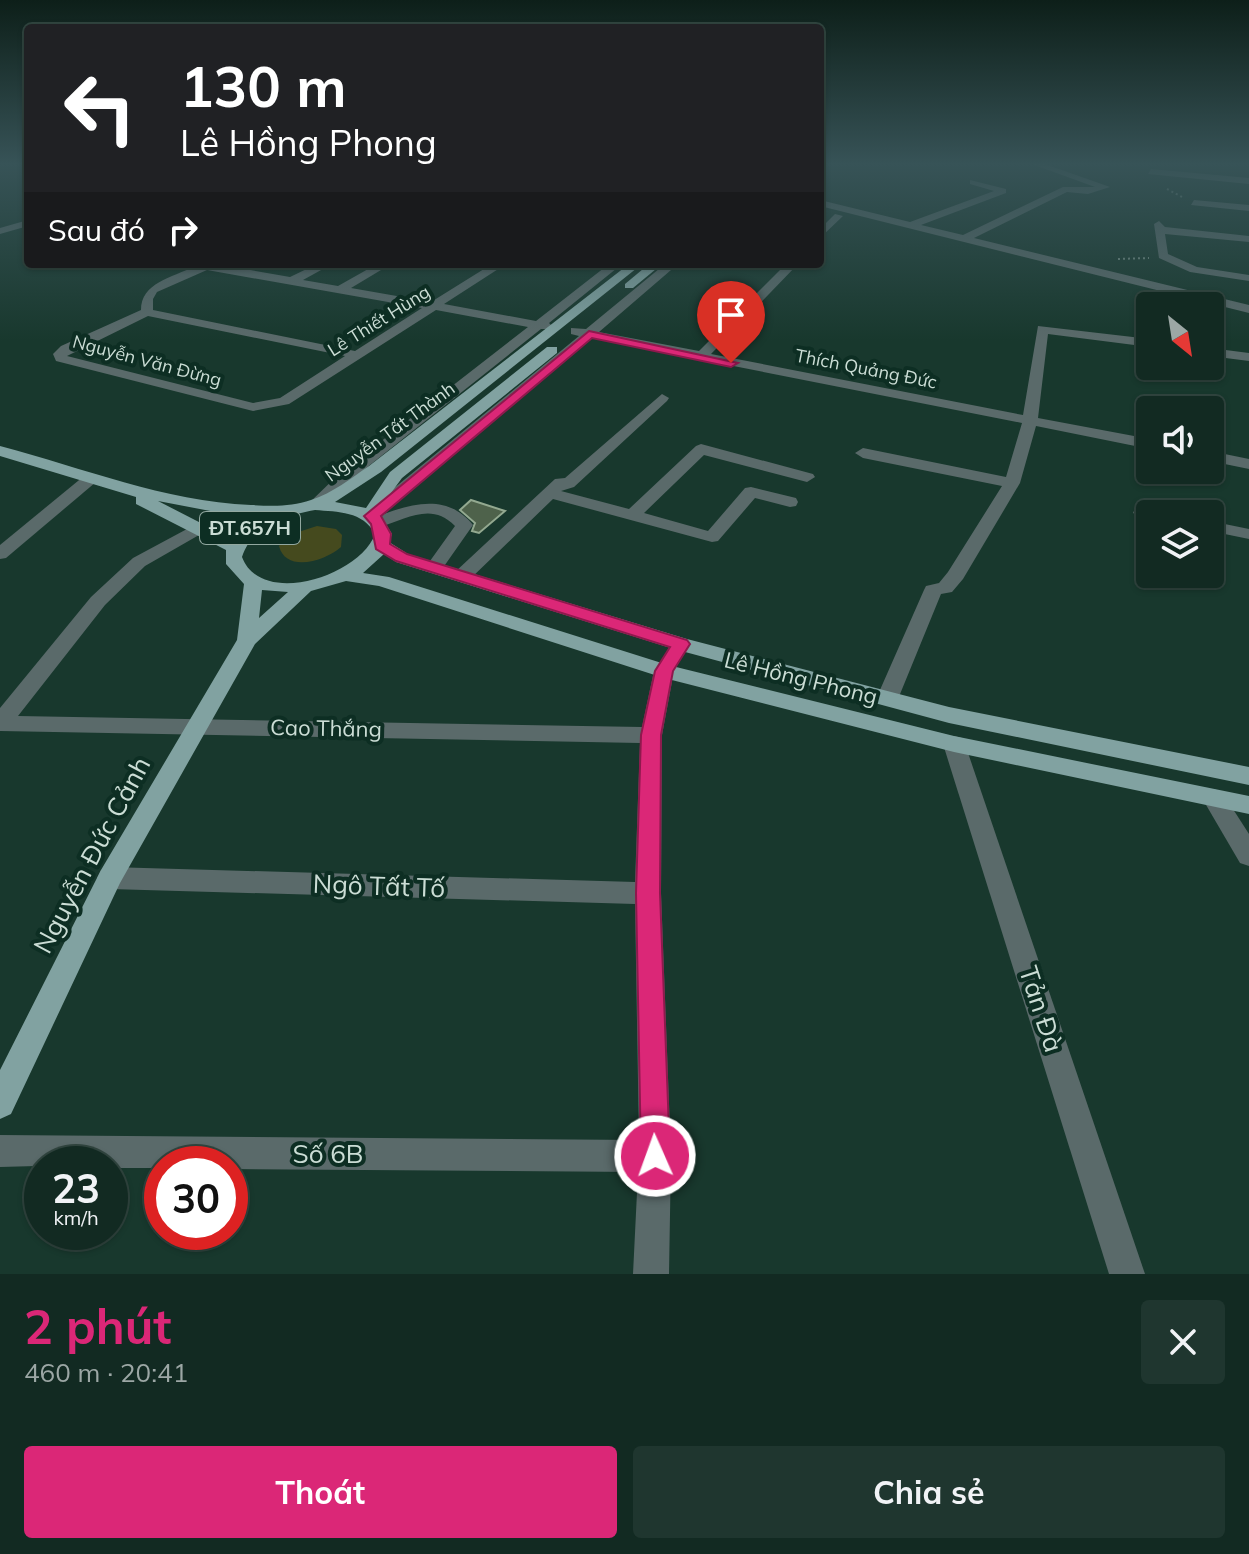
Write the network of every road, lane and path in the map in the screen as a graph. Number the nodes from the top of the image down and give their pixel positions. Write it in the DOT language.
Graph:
graph roads {
  1 [pos="900,222"];
  2 [pos="918,222"];
  3 [pos="997,222"];
  4 [pos="24,224"];
  5 [pos="911,225"];
  6 [pos="0,231"];
  7 [pos="965,238"];
  8 [pos="1249,239"];
  9 [pos="196,268"];
  10 [pos="225,268"];
  11 [pos="318,268"];
  12 [pos="378,268"];
  13 [pos="494,268"];
  14 [pos="611,268"];
  15 [pos="631,268"];
  16 [pos="652,268"];
  17 [pos="667,268"];
  18 [pos="788,268"];
  19 [pos="1249,278"];
  20 [pos="292,281"];
  21 [pos="339,290"];
  22 [pos="436,307"];
  23 [pos="1249,309"];
  24 [pos="147,312"];
  25 [pos="537,324"];
  26 [pos="558,328"];
  27 [pos="582,333"];
  28 [pos="1136,341"];
  29 [pos="1224,354"];
  30 [pos="357,355"];
  31 [pos="701,357"];
  32 [pos="1249,357"];
  33 [pos="662,398"];
  34 [pos="274,405"];
  35 [pos="1030,421"];
  36 [pos="1136,441"];
  37 [pos="0,451"];
  38 [pos="863,453"];
  39 [pos="1224,459"];
  40 [pos="1249,464"];
  41 [pos="807,477"];
  42 [pos="90,479"];
  43 [pos="1012,483"];
  44 [pos="121,489"];
  45 [pos="549,493"];
  46 [pos="790,502"];
  47 [pos="315,505"];
  48 [pos="292,509"];
  49 [pos="633,515"];
  50 [pos="375,519"];
  51 [pos="200,527"];
  52 [pos="1224,529"];
  53 [pos="1249,534"];
  54 [pos="382,545"];
  55 [pos="234,547"];
  56 [pos="0,554"];
  57 [pos="434,568"];
  58 [pos="347,576"];
  59 [pos="462,576"];
  60 [pos="254,582"];
  61 [pos="305,587"];
  62 [pos="247,640"];
  63 [pos="681,644"];
  64 [pos="664,671"];
  65 [pos="887,699"];
  66 [pos="0,723"];
  67 [pos="196,726"];
  68 [pos="651,735"];
  69 [pos="954,744"];
  70 [pos="1249,776"];
  71 [pos="1214,798"];
  72 [pos="1249,805"];
  73 [pos="1249,856"];
  74 [pos="110,878"];
  75 [pos="648,893"];
  76 [pos="0,1103"];
  77 [pos="0,1151"];
  78 [pos="655,1156"];
  79 [pos="651,1274"];
  80 [pos="1127,1274"];
  1 -- 5 [label="street"];
  2 -- 5 [label="street"];
  3 -- 7 [label="street"];
  4 -- 6 [label="street"];
  5 -- 7 [label="street"];
  7 -- 23 [label="street"];
  8 -- 19 [label="street"];
  9 -- 24 [label="street"];
  10 -- 20 [label="street"];
  11 -- 20 [label="street"];
  12 -- 21 [label="street"];
  13 -- 22 [label="street, Lê Thiết Hùng"];
  14 -- 25 [label="street, Nguyễn Tất Thành"];
  15 -- 26 [label="main road, Nguyễn Tất Thành"];
  16 -- 27 [label="main road"];
  17 -- 27 [label="street"];
  18 -- 31 [label="street"];
  20 -- 21 [label="street"];
  21 -- 22 [label="street"];
  22 -- 25 [label="street"];
  22 -- 30 [label="street, Lê Thiết Hùng"];
  24 -- 30 [label="street"];
  24 -- 34 [label="street, Nguyễn Văn Đừng"];
  25 -- 26 [label="street"];
  25 -- 47 [label="street, Nguyễn Tất Thành"];
  26 -- 27 [label="main road"];
  26 -- 47 [label="main road, Nguyễn Tất Thành"];
  27 -- 31 [label="street, Thích Quảng Đức"];
  27 -- 50 [label="street"];
  28 -- 35 [label="street"];
  29 -- 32 [label="street"];
  30 -- 34 [label="street, Lê Thiết Hùng"];
  31 -- 35 [label="street, Thích Quảng Đức"];
  33 -- 45 [label="street"];
  35 -- 36 [label="street, Thích Quảng Đức"];
  35 -- 43 [label="street"];
  37 -- 42 [label="main road, ĐT.657H"];
  38 -- 43 [label="street"];
  39 -- 40 [label="street"];
  41 -- 49 [label="street"];
  42 -- 44 [label="main road, ĐT.657H"];
  42 -- 56 [label="street"];
  43 -- 65 [label="street"];
  44 -- 48 [label="main road, ĐT.657H"];
  44 -- 51 [label="main road, ĐT.657H"];
  45 -- 49 [label="street"];
  45 -- 59 [label="street"];
  46 -- 49 [label="street"];
  47 -- 48 [label="main road, ĐT.657H"];
  47 -- 50 [label="main road, ĐT.657H"];
  48 -- 55 [label="main road, ĐT.657H"];
  50 -- 54 [label="main road"];
  50 -- 57 [label="street"];
  51 -- 55 [label="main road, ĐT.657H"];
  51 -- 66 [label="street"];
  52 -- 53 [label="street"];
  54 -- 57 [label="main road, Lê Hồng Phong"];
  54 -- 58 [label="main road"];
  55 -- 60 [label="main road, ĐT.657H"];
  57 -- 59 [label="main road, Lê Hồng Phong"];
  58 -- 61 [label="main road"];
  58 -- 64 [label="main road, Lê Hồng Phong"];
  59 -- 63 [label="main road, Lê Hồng Phong"];
  60 -- 61 [label="main road"];
  60 -- 62 [label="main road, Nguyễn Đức Cảnh"];
  61 -- 62 [label="main road, Nguyễn Đức Cảnh"];
  62 -- 67 [label="main road, Nguyễn Đức Cảnh"];
  63 -- 64 [label="main road"];
  63 -- 65 [label="main road, Lê Hồng Phong"];
  64 -- 68 [label="street"];
  64 -- 69 [label="main road, Lê Hồng Phong"];
  65 -- 70 [label="main road, Lê Hồng Phong"];
  66 -- 67 [label="street, Cao Thắng"];
  67 -- 68 [label="street, Cao Thắng"];
  67 -- 74 [label="main road, Nguyễn Đức Cảnh"];
  68 -- 75 [label="street"];
  69 -- 71 [label="main road, Lê Hồng Phong"];
  69 -- 80 [label="street, Tản Đà"];
  71 -- 72 [label="main road, Lê Hồng Phong"];
  71 -- 73 [label="street"];
  74 -- 75 [label="street, Ngô Tất Tố"];
  74 -- 76 [label="main road, Nguyễn Đức Cảnh"];
  75 -- 78 [label="street"];
  77 -- 78 [label="street, Số 6B"];
  78 -- 79 [label="street"];
}
